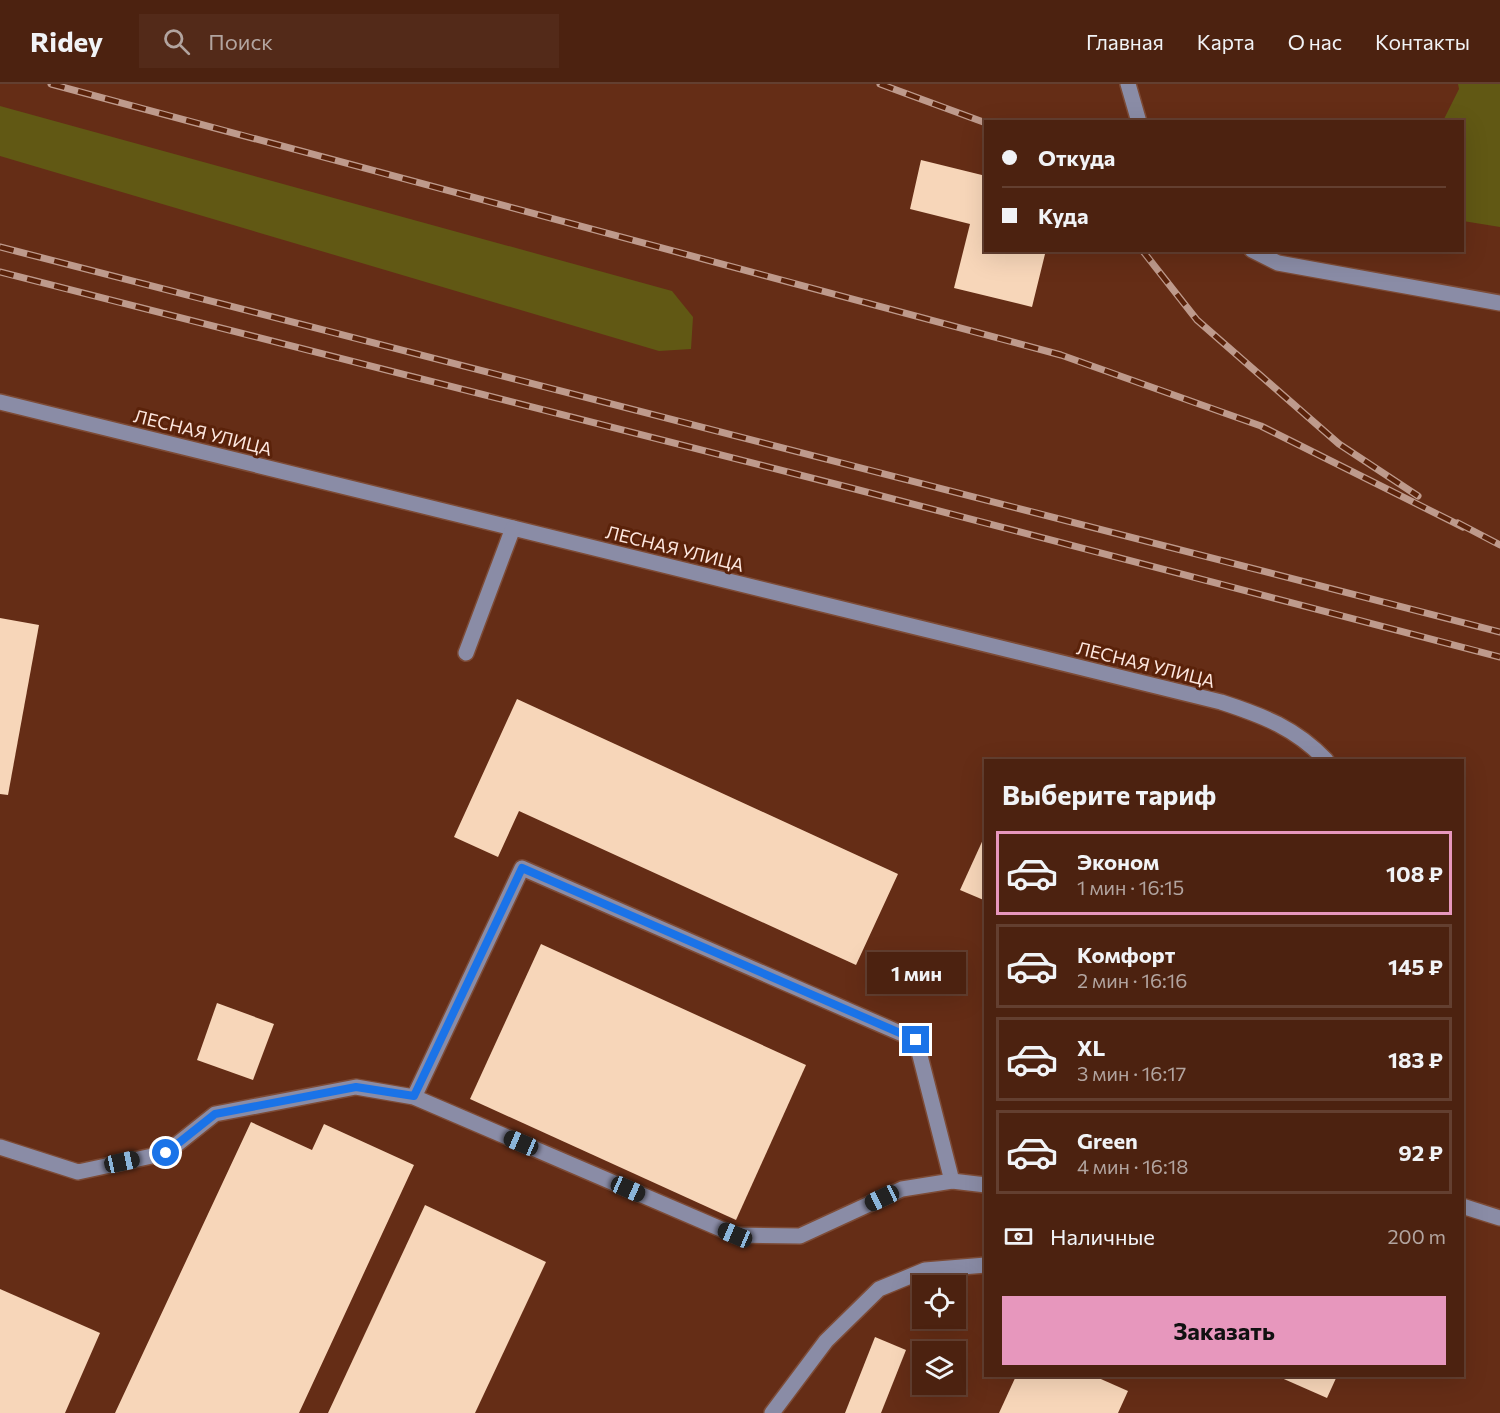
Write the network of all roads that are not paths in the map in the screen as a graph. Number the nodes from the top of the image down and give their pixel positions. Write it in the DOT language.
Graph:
graph roads {
  1 [pos="1128,84"];
  2 [pos="1138,120"];
  3 [pos="1256,252"];
  4 [pos="1500,303"];
  5 [pos="0,402"];
  6 [pos="513,528"];
  7 [pos="466,653"];
  8 [pos="1325,759"];
  9 [pos="414,1096"];
  10 [pos="0,1147"];
  11 [pos="952,1180"];
  12 [pos="984,1185"];
  13 [pos="1464,1207"];
  14 [pos="1500,1218"];
  15 [pos="984,1265"];
  16 [pos="772,1413"];
  1 -- 2 [label="street"];
  3 -- 4 [label="street"];
  5 -- 6 [label="street, ЛЕСНАЯ УЛИЦА"];
  6 -- 7 [label="street"];
  6 -- 8 [label="street, ЛЕСНАЯ УЛИЦА"];
  9 -- 10 [label="street"];
  9 -- 11 [label="street"];
  9 -- 11 [label="street"];
  11 -- 12 [label="street"];
  13 -- 14 [label="street"];
  15 -- 16 [label="street"];
}
